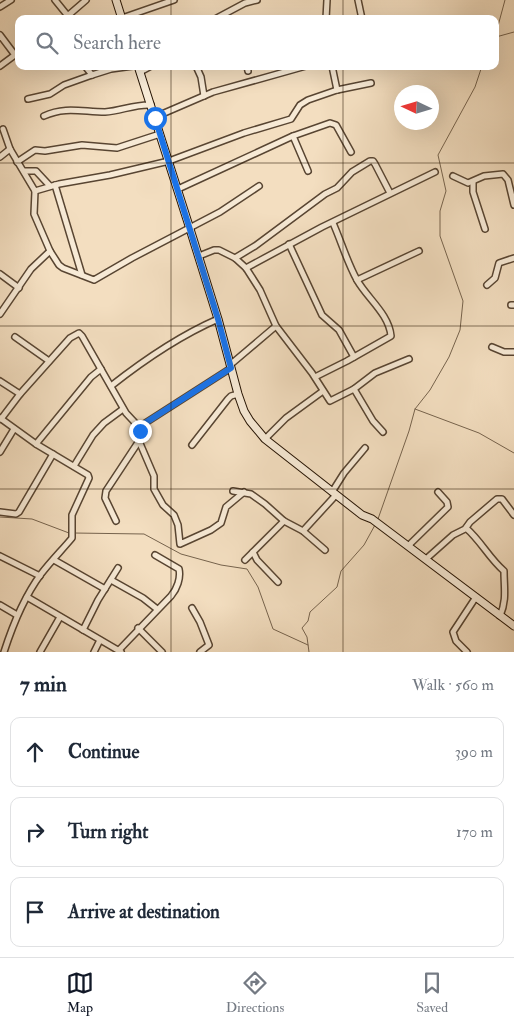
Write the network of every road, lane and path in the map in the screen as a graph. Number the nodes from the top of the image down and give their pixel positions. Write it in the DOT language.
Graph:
graph roads {
  1 [pos="10,0"];
  2 [pos="55,0"];
  3 [pos="86,0"];
  4 [pos="116,0"];
  5 [pos="174,0"];
  6 [pos="257,0"];
  7 [pos="327,0"];
  8 [pos="358,0"];
  9 [pos="0,7"];
  10 [pos="65,15"];
  11 [pos="68,15"];
  12 [pos="121,15"];
  13 [pos="133,15"];
  14 [pos="230,15"];
  15 [pos="326,15"];
  16 [pos="361,15"];
  17 [pos="0,35"];
  18 [pos="15,52"];
  19 [pos="15,55"];
  20 [pos="0,66"];
  21 [pos="88,70"];
  22 [pos="108,70"];
  23 [pos="139,70"];
  24 [pos="198,70"];
  25 [pos="292,70"];
  26 [pos="333,70"];
  27 [pos="92,75"];
  28 [pos="371,83"];
  29 [pos="337,90"];
  30 [pos="204,96"];
  31 [pos="28,99"];
  32 [pos="151,105"];
  33 [pos="44,116"];
  34 [pos="155,118"];
  35 [pos="2,129"];
  36 [pos="160,134"];
  37 [pos="293,136"];
  38 [pos="10,149"];
  39 [pos="351,152"];
  40 [pos="0,158"];
  41 [pos="169,161"];
  42 [pos="17,162"];
  43 [pos="24,171"];
  44 [pos="308,171"];
  45 [pos="435,172"];
  46 [pos="453,176"];
  47 [pos="511,181"];
  48 [pos="472,182"];
  49 [pos="53,186"];
  50 [pos="259,186"];
  51 [pos="178,189"];
  52 [pos="35,191"];
  53 [pos="390,193"];
  54 [pos="514,205"];
  55 [pos="332,222"];
  56 [pos="190,229"];
  57 [pos="485,229"];
  58 [pos="289,244"];
  59 [pos="50,251"];
  60 [pos="419,251"];
  61 [pos="199,256"];
  62 [pos="235,258"];
  63 [pos="514,258"];
  64 [pos="246,268"];
  65 [pos="0,274"];
  66 [pos="82,275"];
  67 [pos="357,280"];
  68 [pos="487,285"];
  69 [pos="19,288"];
  70 [pos="0,314"];
  71 [pos="218,319"];
  72 [pos="276,326"];
  73 [pos="15,337"];
  74 [pos="492,347"];
  75 [pos="514,352"];
  76 [pos="354,357"];
  77 [pos="408,359"];
  78 [pos="49,362"];
  79 [pos="231,366"];
  80 [pos="101,369"];
  81 [pos="314,377"];
  82 [pos="0,381"];
  83 [pos="111,386"];
  84 [pos="354,389"];
  85 [pos="323,391"];
  86 [pos="20,394"];
  87 [pos="238,394"];
  88 [pos="123,409"];
  89 [pos="0,418"];
  90 [pos="139,427"];
  91 [pos="14,429"];
  92 [pos="384,432"];
  93 [pos="265,439"];
  94 [pos="139,441"];
  95 [pos="36,444"];
  96 [pos="192,445"];
  97 [pos="365,448"];
  98 [pos="0,452"];
  99 [pos="53,454"];
  100 [pos="74,466"];
  101 [pos="233,490"];
  102 [pos="244,492"];
  103 [pos="438,492"];
  104 [pos="334,493"];
  105 [pos="0,512"];
  106 [pos="514,515"];
  107 [pos="116,521"];
  108 [pos="284,521"];
  109 [pos="466,528"];
  110 [pos="303,531"];
  111 [pos="408,546"];
  112 [pos="325,550"];
  113 [pos="253,552"];
  114 [pos="156,554"];
  115 [pos="0,556"];
  116 [pos="426,559"];
  117 [pos="54,560"];
  118 [pos="245,560"];
  119 [pos="118,568"];
  120 [pos="40,576"];
  121 [pos="111,580"];
  122 [pos="278,582"];
  123 [pos="105,589"];
  124 [pos="26,597"];
  125 [pos="476,597"];
  126 [pos="0,605"];
  127 [pos="192,608"];
  128 [pos="157,609"];
  129 [pos="17,616"];
  130 [pos="500,616"];
  131 [pos="60,617"];
  132 [pos="514,626"];
  133 [pos="138,628"];
  134 [pos="83,630"];
  135 [pos="100,640"];
  136 [pos="121,651"];
  137 [pos="4,652"];
  138 [pos="40,652"];
  139 [pos="94,652"];
  140 [pos="162,652"];
  141 [pos="200,652"];
  142 [pos="467,652"];
  1 -- 9 [label="street"];
  2 -- 10 [label="street"];
  3 -- 11 [label="street"];
  4 -- 12 [label="main road"];
  5 -- 13 [label="street"];
  6 -- 14 [label="street"];
  7 -- 15 [label="street"];
  8 -- 16 [label="street"];
  17 -- 18 [label="street"];
  19 -- 20 [label="street"];
  21 -- 27 [label="street"];
  22 -- 27 [label="street"];
  23 -- 32 [label="main road"];
  24 -- 30 [label="street"];
  25 -- 30 [label="street"];
  26 -- 29 [label="street"];
  27 -- 31 [label="street"];
  28 -- 29 [label="street"];
  29 -- 41 [label="street"];
  30 -- 34 [label="street"];
  32 -- 33 [label="street"];
  32 -- 34 [label="main road"];
  34 -- 36 [label="main road"];
  35 -- 38 [label="street"];
  36 -- 41 [label="main road"];
  36 -- 42 [label="street"];
  37 -- 39 [label="street"];
  37 -- 44 [label="street"];
  37 -- 51 [label="street"];
  38 -- 40 [label="street"];
  38 -- 42 [label="street"];
  41 -- 49 [label="street"];
  41 -- 51 [label="main road"];
  42 -- 43 [label="street"];
  43 -- 49 [label="street"];
  43 -- 52 [label="street"];
  45 -- 53 [label="street"];
  46 -- 48 [label="street"];
  47 -- 48 [label="street"];
  47 -- 54 [label="street"];
  48 -- 57 [label="street"];
  49 -- 52 [label="street"];
  49 -- 66 [label="street"];
  50 -- 56 [label="street"];
  51 -- 56 [label="main road"];
  52 -- 59 [label="street"];
  53 -- 55 [label="street"];
  53 -- 62 [label="street"];
  55 -- 58 [label="street"];
  55 -- 67 [label="street"];
  56 -- 61 [label="main road"];
  56 -- 66 [label="street"];
  58 -- 64 [label="street"];
  58 -- 76 [label="street"];
  59 -- 66 [label="street"];
  59 -- 69 [label="street"];
  60 -- 67 [label="street"];
  61 -- 62 [label="street"];
  61 -- 71 [label="main road"];
  62 -- 64 [label="street"];
  63 -- 68 [label="street"];
  64 -- 72 [label="street"];
  65 -- 69 [label="street"];
  67 -- 76 [label="street"];
  69 -- 70 [label="street"];
  71 -- 79 [label="main road"];
  71 -- 83 [label="street"];
  72 -- 79 [label="street"];
  72 -- 81 [label="street"];
  73 -- 78 [label="street"];
  74 -- 75 [label="street"];
  76 -- 81 [label="street"];
  77 -- 84 [label="street"];
  78 -- 80 [label="street"];
  78 -- 86 [label="street"];
  79 -- 87 [label="main road"];
  79 -- 90 [label="street"];
  80 -- 83 [label="street"];
  80 -- 95 [label="street"];
  81 -- 85 [label="street"];
  82 -- 86 [label="street"];
  83 -- 88 [label="street"];
  84 -- 85 [label="street"];
  84 -- 92 [label="street"];
  85 -- 93 [label="street"];
  86 -- 89 [label="street"];
  87 -- 93 [label="main road"];
  87 -- 96 [label="street"];
  88 -- 90 [label="street"];
  88 -- 100 [label="street"];
  89 -- 91 [label="street"];
  90 -- 94 [label="street"];
  91 -- 95 [label="street"];
  91 -- 98 [label="street"];
  93 -- 104 [label="main road"];
  94 -- 102 [label="street"];
  94 -- 107 [label="street"];
  95 -- 99 [label="street"];
  97 -- 104 [label="street"];
  99 -- 100 [label="street"];
  99 -- 105 [label="street"];
  100 -- 117 [label="street"];
  101 -- 102 [label="street"];
  102 -- 108 [label="street"];
  103 -- 111 [label="street"];
  104 -- 110 [label="street"];
  104 -- 111 [label="main road"];
  106 -- 109 [label="street"];
  108 -- 110 [label="street"];
  108 -- 113 [label="street"];
  109 -- 116 [label="street"];
  109 -- 130 [label="street"];
  110 -- 112 [label="street"];
  111 -- 116 [label="main road"];
  113 -- 118 [label="street"];
  113 -- 122 [label="street"];
  114 -- 128 [label="street"];
  115 -- 120 [label="street"];
  116 -- 125 [label="main road"];
  117 -- 120 [label="street"];
  117 -- 123 [label="street"];
  119 -- 121 [label="street"];
  120 -- 124 [label="street"];
  121 -- 123 [label="street"];
  121 -- 128 [label="street"];
  123 -- 134 [label="street"];
  124 -- 129 [label="street"];
  124 -- 131 [label="street"];
  125 -- 130 [label="main road"];
  125 -- 142 [label="street"];
  126 -- 129 [label="street"];
  127 -- 141 [label="street"];
  128 -- 133 [label="street"];
  129 -- 137 [label="street"];
  130 -- 132 [label="main road"];
  131 -- 134 [label="street"];
  131 -- 138 [label="street"];
  133 -- 136 [label="street"];
  133 -- 140 [label="street"];
  134 -- 135 [label="street"];
  135 -- 136 [label="street"];
  135 -- 139 [label="street"];
}
